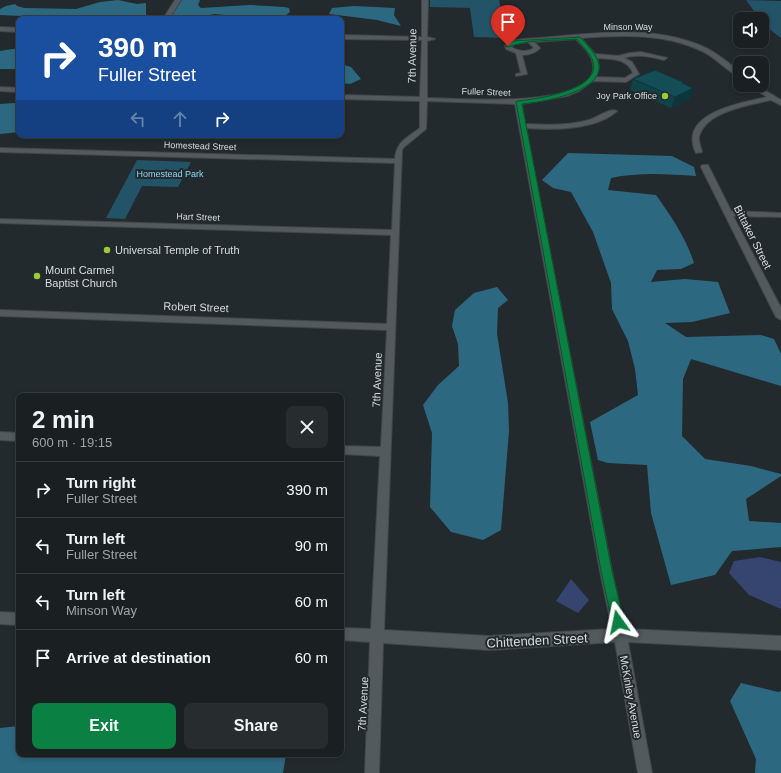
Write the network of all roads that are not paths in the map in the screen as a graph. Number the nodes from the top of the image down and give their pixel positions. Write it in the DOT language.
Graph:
graph roads {
  1 [pos="178,0"];
  2 [pos="425,0"];
  3 [pos="168,16"];
  4 [pos="0,29"];
  5 [pos="16,30"];
  6 [pos="344,37"];
  7 [pos="578,38"];
  8 [pos="428,39"];
  9 [pos="530,41"];
  10 [pos="519,52"];
  11 [pos="593,56"];
  12 [pos="619,58"];
  13 [pos="664,58"];
  14 [pos="733,70"];
  15 [pos="518,75"];
  16 [pos="590,79"];
  17 [pos="0,89"];
  18 [pos="16,90"];
  19 [pos="762,92"];
  20 [pos="344,97"];
  21 [pos="771,98"];
  22 [pos="423,99"];
  23 [pos="518,102"];
  24 [pos="781,103"];
  25 [pos="614,111"];
  26 [pos="523,126"];
  27 [pos="0,150"];
  28 [pos="698,152"];
  29 [pos="399,161"];
  30 [pos="705,167"];
  31 [pos="729,214"];
  32 [pos="781,215"];
  33 [pos="0,221"];
  34 [pos="395,233"];
  35 [pos="0,313"];
  36 [pos="780,314"];
  37 [pos="392,327"];
  38 [pos="0,436"];
  39 [pos="16,437"];
  40 [pos="344,450"];
  41 [pos="385,452"];
  42 [pos="0,618"];
  43 [pos="16,619"];
  44 [pos="344,634"];
  45 [pos="620,635"];
  46 [pos="378,636"];
  47 [pos="781,643"];
  48 [pos="372,773"];
  49 [pos="645,773"];
  1 -- 3 [label="street"];
  2 -- 8 [label="street, 7th Avenue"];
  4 -- 5 [label="street"];
  6 -- 8 [label="street"];
  7 -- 9 [label="street, Minson Way"];
  7 -- 11 [label="street"];
  7 -- 14 [label="street, Minson Way"];
  8 -- 22 [label="street, 7th Avenue"];
  9 -- 10 [label="street"];
  9 -- 10 [label="street, Minson Way"];
  10 -- 15 [label="street"];
  11 -- 12 [label="street"];
  11 -- 16 [label="street"];
  12 -- 13 [label="street"];
  12 -- 16 [label="street"];
  16 -- 23 [label="street, Fuller Street"];
  17 -- 18 [label="street"];
  19 -- 21 [label="street"];
  20 -- 22 [label="street, Fuller Street"];
  21 -- 24 [label="street"];
  21 -- 28 [label="street"];
  22 -- 23 [label="street, Fuller Street"];
  22 -- 29 [label="street, 7th Avenue"];
  23 -- 26 [label="street, McKinley Avenue"];
  25 -- 26 [label="street"];
  26 -- 45 [label="street, McKinley Avenue"];
  27 -- 29 [label="street, Homestead Street"];
  29 -- 34 [label="street, 7th Avenue"];
  30 -- 31 [label="street, Bittaker Street"];
  31 -- 32 [label="street"];
  31 -- 36 [label="street, Bittaker Street"];
  33 -- 34 [label="street, Hart Street"];
  34 -- 37 [label="street, 7th Avenue"];
  35 -- 37 [label="street, Robert Street"];
  37 -- 41 [label="street, 7th Avenue"];
  38 -- 39 [label="street"];
  40 -- 41 [label="street"];
  41 -- 46 [label="street, 7th Avenue"];
  42 -- 43 [label="street"];
  44 -- 46 [label="street, Chittenden Street"];
  45 -- 46 [label="street, Chittenden Street"];
  45 -- 47 [label="street, Chittenden Street"];
  45 -- 49 [label="street, McKinley Avenue"];
  46 -- 48 [label="street, 7th Avenue"];
}
